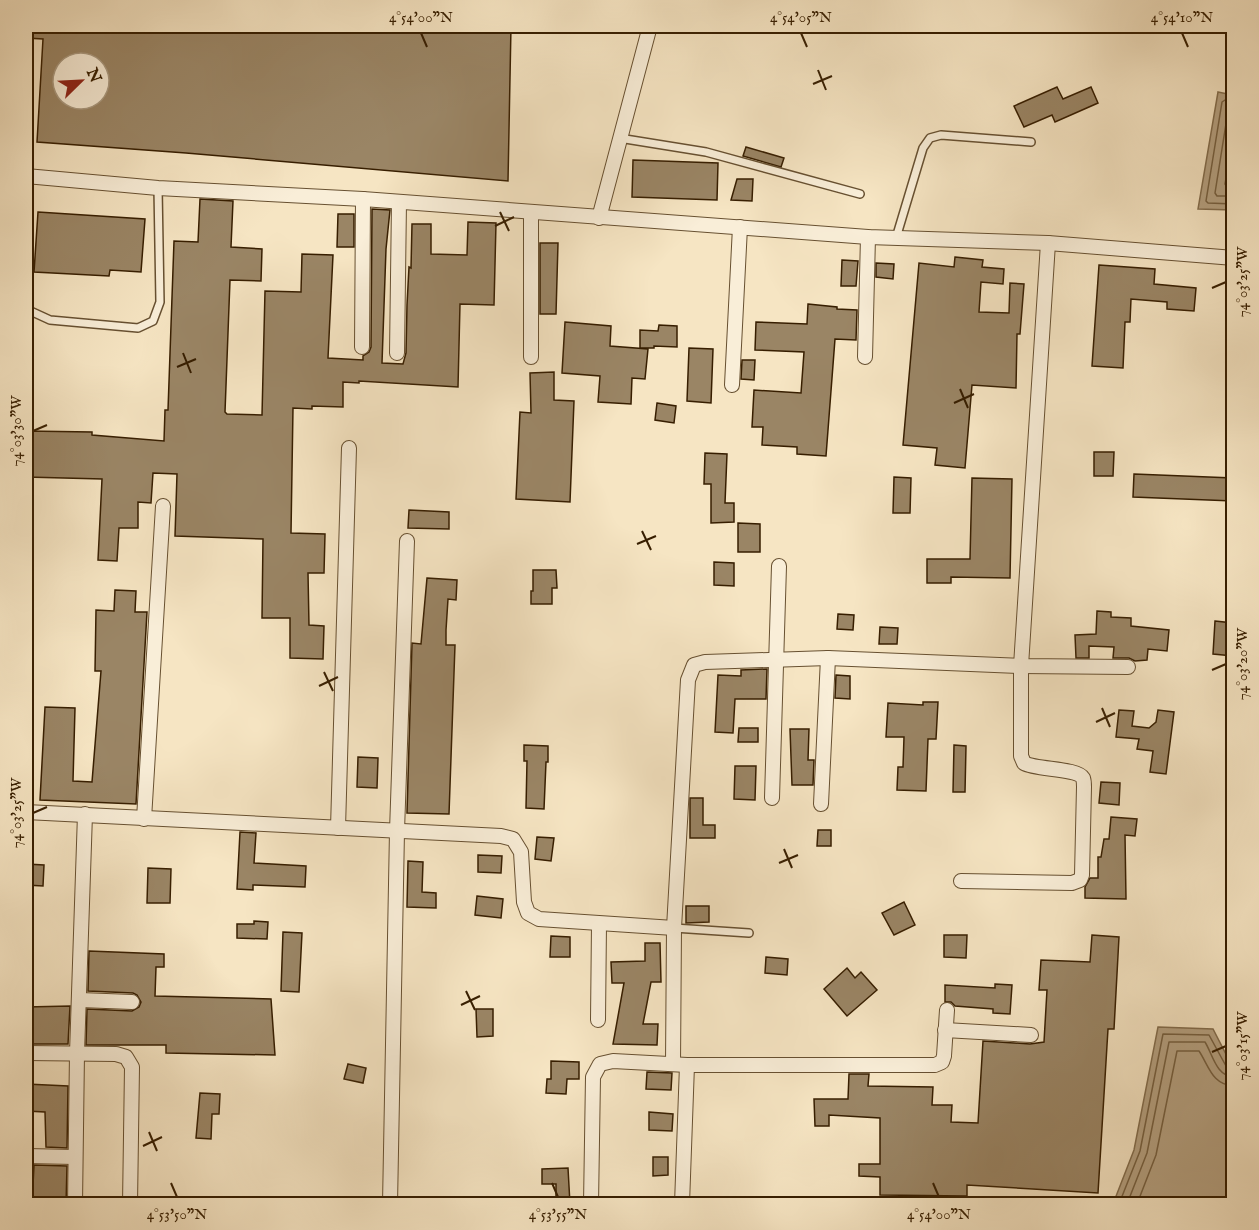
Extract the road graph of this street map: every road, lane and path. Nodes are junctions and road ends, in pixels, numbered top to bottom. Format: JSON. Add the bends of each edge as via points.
{"nodes":[{"id":1,"x":650,"y":26,"type":"edge"},
{"id":2,"x":619,"y":138,"type":"junction"},
{"id":3,"x":1031,"y":142,"type":"dead end"},
{"id":4,"x":26,"y":176,"type":"edge"},
{"id":5,"x":158,"y":188,"type":"junction"},
{"id":6,"x":860,"y":194,"type":"dead end"},
{"id":7,"x":363,"y":199,"type":"junction"},
{"id":8,"x":399,"y":202,"type":"junction"},
{"id":9,"x":531,"y":213,"type":"junction"},
{"id":10,"x":599,"y":218,"type":"junction"},
{"id":11,"x":740,"y":227,"type":"junction"},
{"id":12,"x":868,"y":237,"type":"junction"},
{"id":13,"x":896,"y":238,"type":"junction"},
{"id":14,"x":1048,"y":243,"type":"junction"},
{"id":15,"x":1233,"y":258,"type":"edge"},
{"id":16,"x":26,"y":309,"type":"edge"},
{"id":17,"x":362,"y":347,"type":"dead end"},
{"id":18,"x":397,"y":353,"type":"dead end"},
{"id":19,"x":531,"y":357,"type":"dead end"},
{"id":20,"x":865,"y":357,"type":"dead end"},
{"id":21,"x":732,"y":385,"type":"dead end"},
{"id":22,"x":349,"y":448,"type":"dead end"},
{"id":23,"x":162,"y":506,"type":"dead end"},
{"id":24,"x":407,"y":541,"type":"dead end"},
{"id":25,"x":778,"y":566,"type":"dead end"},
{"id":26,"x":828,"y":658,"type":"junction"},
{"id":27,"x":775,"y":659,"type":"junction"},
{"id":28,"x":1021,"y":666,"type":"junction"},
{"id":29,"x":1128,"y":667,"type":"dead end"},
{"id":30,"x":772,"y":798,"type":"dead end"},
{"id":31,"x":821,"y":804,"type":"dead end"},
{"id":32,"x":26,"y":812,"type":"edge"},
{"id":33,"x":85,"y":814,"type":"junction"},
{"id":34,"x":144,"y":819,"type":"junction"},
{"id":35,"x":338,"y":828,"type":"junction"},
{"id":36,"x":397,"y":831,"type":"junction"},
{"id":37,"x":961,"y":881,"type":"dead end"},
{"id":38,"x":599,"y":924,"type":"junction"},
{"id":39,"x":674,"y":928,"type":"junction"},
{"id":40,"x":748,"y":933,"type":"dead end"},
{"id":41,"x":80,"y":1000,"type":"junction"},
{"id":42,"x":132,"y":1002,"type":"dead end"},
{"id":43,"x":947,"y":1010,"type":"dead end"},
{"id":44,"x":598,"y":1020,"type":"dead end"},
{"id":45,"x":945,"y":1030,"type":"junction"},
{"id":46,"x":1031,"y":1035,"type":"dead end"},
{"id":47,"x":26,"y":1053,"type":"edge"},
{"id":48,"x":77,"y":1053,"type":"junction"},
{"id":49,"x":680,"y":1065,"type":"junction"},
{"id":50,"x":26,"y":1156,"type":"edge"},
{"id":51,"x":75,"y":1157,"type":"junction"},
{"id":52,"x":75,"y":1204,"type":"edge"},
{"id":53,"x":130,"y":1204,"type":"edge"},
{"id":54,"x":390,"y":1204,"type":"edge"},
{"id":55,"x":591,"y":1204,"type":"edge"},
{"id":56,"x":682,"y":1204,"type":"edge"}],
"edges":[{"from":1,"to":2,"type":"street"},
{"from":2,"to":6,"type":"lane","via":[[706,152]]},
{"from":2,"to":10,"type":"street"},
{"from":3,"to":13,"type":"lane","via":[[941,135],[930,138],[923,148]]},
{"from":4,"to":5,"type":"street"},
{"from":5,"to":7,"type":"street"},
{"from":5,"to":16,"type":"lane","via":[[160,302],[153,321],[138,328],[50,320]]},
{"from":7,"to":8,"type":"street"},
{"from":7,"to":17,"type":"street"},
{"from":8,"to":9,"type":"street"},
{"from":8,"to":18,"type":"street"},
{"from":9,"to":10,"type":"street"},
{"from":9,"to":19,"type":"street"},
{"from":10,"to":11,"type":"street"},
{"from":11,"to":12,"type":"street"},
{"from":11,"to":21,"type":"street"},
{"from":12,"to":13,"type":"street"},
{"from":12,"to":20,"type":"street"},
{"from":13,"to":14,"type":"street"},
{"from":14,"to":15,"type":"street"},
{"from":14,"to":28,"type":"street"},
{"from":22,"to":35,"type":"street"},
{"from":23,"to":34,"type":"street"},
{"from":24,"to":36,"type":"street"},
{"from":25,"to":27,"type":"street"},
{"from":26,"to":27,"type":"street"},
{"from":26,"to":28,"type":"street"},
{"from":26,"to":31,"type":"street"},
{"from":27,"to":30,"type":"street"},
{"from":27,"to":39,"type":"street","via":[[705,662],[694,665],[688,680]]},
{"from":28,"to":29,"type":"street"},
{"from":28,"to":37,"type":"street","via":[[1024,763],[1076,772],[1083,778],[1082,875],[1072,883]]},
{"from":32,"to":33,"type":"street"},
{"from":33,"to":34,"type":"street"},
{"from":33,"to":41,"type":"street"},
{"from":34,"to":35,"type":"street"},
{"from":35,"to":36,"type":"street"},
{"from":36,"to":38,"type":"street","via":[[513,839],[521,852],[528,913],[539,920]]},
{"from":36,"to":54,"type":"street"},
{"from":38,"to":39,"type":"street"},
{"from":38,"to":44,"type":"street"},
{"from":39,"to":40,"type":"lane"},
{"from":39,"to":49,"type":"street"},
{"from":41,"to":42,"type":"street"},
{"from":41,"to":48,"type":"street"},
{"from":43,"to":45,"type":"street"},
{"from":45,"to":46,"type":"street"},
{"from":45,"to":49,"type":"street","via":[[944,1056],[935,1065]]},
{"from":47,"to":48,"type":"street"},
{"from":48,"to":51,"type":"street"},
{"from":48,"to":53,"type":"street","via":[[116,1054],[126,1057],[132,1067]]},
{"from":49,"to":55,"type":"street","via":[[613,1061],[600,1064],[593,1077]]},
{"from":49,"to":56,"type":"street"},
{"from":50,"to":51,"type":"street"},
{"from":51,"to":52,"type":"street"}]}
